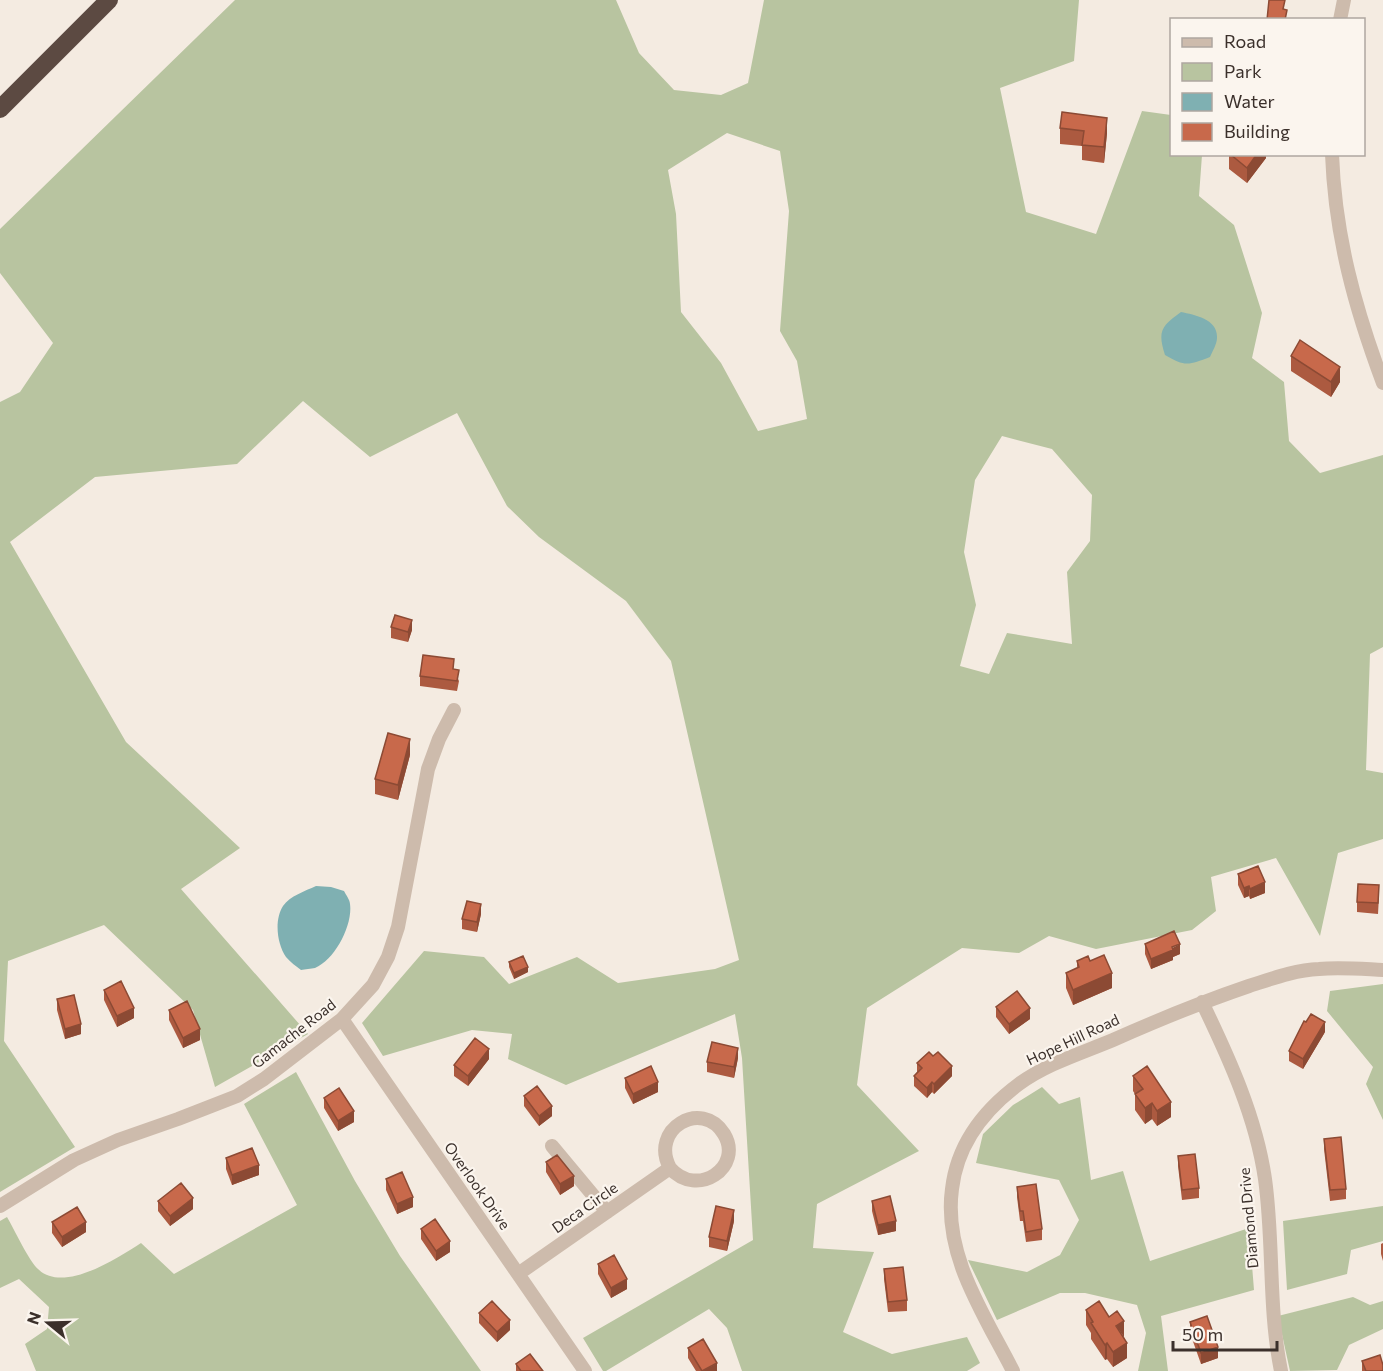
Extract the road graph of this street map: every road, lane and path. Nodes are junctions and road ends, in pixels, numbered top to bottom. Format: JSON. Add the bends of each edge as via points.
{"nodes":[{"id":1,"x":109,"y":0,"type":"edge"},
{"id":2,"x":1344,"y":0,"type":"edge"},
{"id":3,"x":1340,"y":18,"type":"edge"},
{"id":4,"x":0,"y":109,"type":"edge"},
{"id":5,"x":1332,"y":156,"type":"edge"},
{"id":6,"x":1383,"y":383,"type":"edge"},
{"id":7,"x":454,"y":710,"type":"dead end"},
{"id":8,"x":1383,"y":970,"type":"edge"},
{"id":9,"x":1202,"y":1002,"type":"junction"},
{"id":10,"x":342,"y":1019,"type":"junction"},
{"id":11,"x":552,"y":1146,"type":"dead end"},
{"id":12,"x":670,"y":1168,"type":"junction"},
{"id":13,"x":0,"y":1206,"type":"edge"},
{"id":14,"x":607,"y":1212,"type":"junction"},
{"id":15,"x":518,"y":1274,"type":"junction"},
{"id":16,"x":585,"y":1371,"type":"edge"},
{"id":17,"x":1012,"y":1371,"type":"edge"},
{"id":18,"x":1281,"y":1371,"type":"edge"}],
"edges":[{"from":1,"to":4,"type":"highway"},
{"from":2,"to":3,"type":"street"},
{"from":5,"to":6,"type":"street","via":[[1343,252],[1363,329]]},
{"from":7,"to":10,"type":"street","name":"Gamache Road","via":[[428,769],[398,927],[388,957],[373,985]]},
{"from":8,"to":9,"type":"street","name":"Hope Hill Road","via":[[1318,969],[1278,977]]},
{"from":9,"to":17,"type":"street","name":"Hope Hill Road","via":[[1019,1084],[984,1116],[966,1142],[952,1188],[952,1236],[968,1282]]},
{"from":9,"to":18,"type":"street","name":"Diamond Drive","via":[[1245,1101],[1258,1147],[1266,1190],[1274,1338]]},
{"from":10,"to":13,"type":"street","name":"Gamache Road","via":[[237,1096],[104,1146]]},
{"from":10,"to":15,"type":"street","name":"Overlook Drive"},
{"from":11,"to":14,"type":"street"},
{"from":12,"to":12,"type":"street","via":[[691,1181],[714,1176],[728,1155],[723,1132],[702,1119],[679,1124],[665,1144]]},
{"from":12,"to":14,"type":"street","name":"Deca Circle"},
{"from":14,"to":15,"type":"street","name":"Deca Circle"},
{"from":15,"to":16,"type":"street","name":"Overlook Drive"}]}
